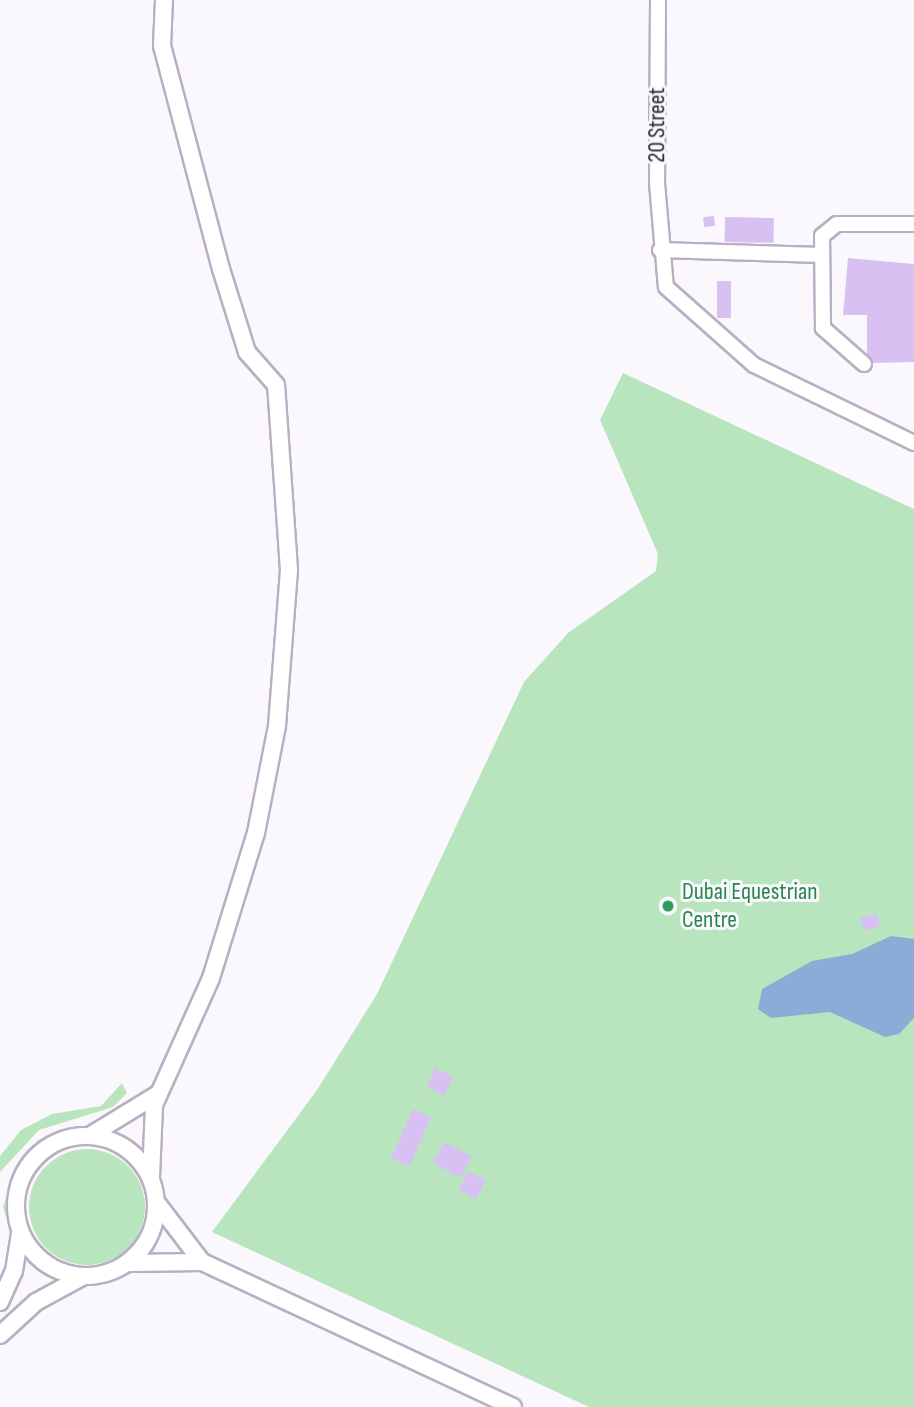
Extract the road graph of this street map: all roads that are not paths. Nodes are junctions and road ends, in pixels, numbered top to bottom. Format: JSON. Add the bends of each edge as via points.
{"nodes":[{"id":1,"x":164,"y":0,"type":"edge"},
{"id":2,"x":659,"y":0,"type":"edge"},
{"id":3,"x":914,"y":224,"type":"edge"},
{"id":4,"x":660,"y":250,"type":"junction"},
{"id":5,"x":821,"y":255,"type":"junction"},
{"id":6,"x":864,"y":364,"type":"dead end"},
{"id":7,"x":914,"y":443,"type":"edge"},
{"id":8,"x":158,"y":1094,"type":"junction"},
{"id":9,"x":91,"y":1135,"type":"junction"},
{"id":10,"x":151,"y":1177,"type":"junction"},
{"id":11,"x":157,"y":1202,"type":"junction"},
{"id":12,"x":20,"y":1230,"type":"junction"},
{"id":13,"x":202,"y":1262,"type":"junction"},
{"id":14,"x":128,"y":1263,"type":"junction"},
{"id":15,"x":82,"y":1277,"type":"junction"},
{"id":16,"x":0,"y":1302,"type":"edge"},
{"id":17,"x":0,"y":1335,"type":"edge"},
{"id":18,"x":513,"y":1407,"type":"edge"}],
"edges":[{"from":1,"to":8,"type":"street","via":[[162,46],[221,269],[247,352],[276,385],[289,570],[277,726],[256,833],[211,978]]},
{"from":2,"to":4,"type":"street","name":"20 Street"},
{"from":3,"to":5,"type":"street","via":[[832,225],[822,236]]},
{"from":4,"to":5,"type":"street"},
{"from":4,"to":7,"type":"street","name":"20 Street","via":[[662,276],[674,297],[742,356]]},
{"from":5,"to":6,"type":"street","via":[[823,328]]},
{"from":8,"to":9,"type":"street"},
{"from":8,"to":10,"type":"street"},
{"from":9,"to":10,"type":"street","via":[[123,1145]]},
{"from":9,"to":12,"type":"street","via":[[57,1142],[30,1164],[17,1196]]},
{"from":10,"to":11,"type":"street"},
{"from":11,"to":13,"type":"street"},
{"from":11,"to":14,"type":"street","via":[[150,1236]]},
{"from":12,"to":15,"type":"street","via":[[49,1266]]},
{"from":12,"to":16,"type":"street","via":[[14,1271]]},
{"from":13,"to":14,"type":"street"},
{"from":13,"to":18,"type":"street"},
{"from":14,"to":15,"type":"street"},
{"from":15,"to":17,"type":"street","via":[[36,1302]]}]}
